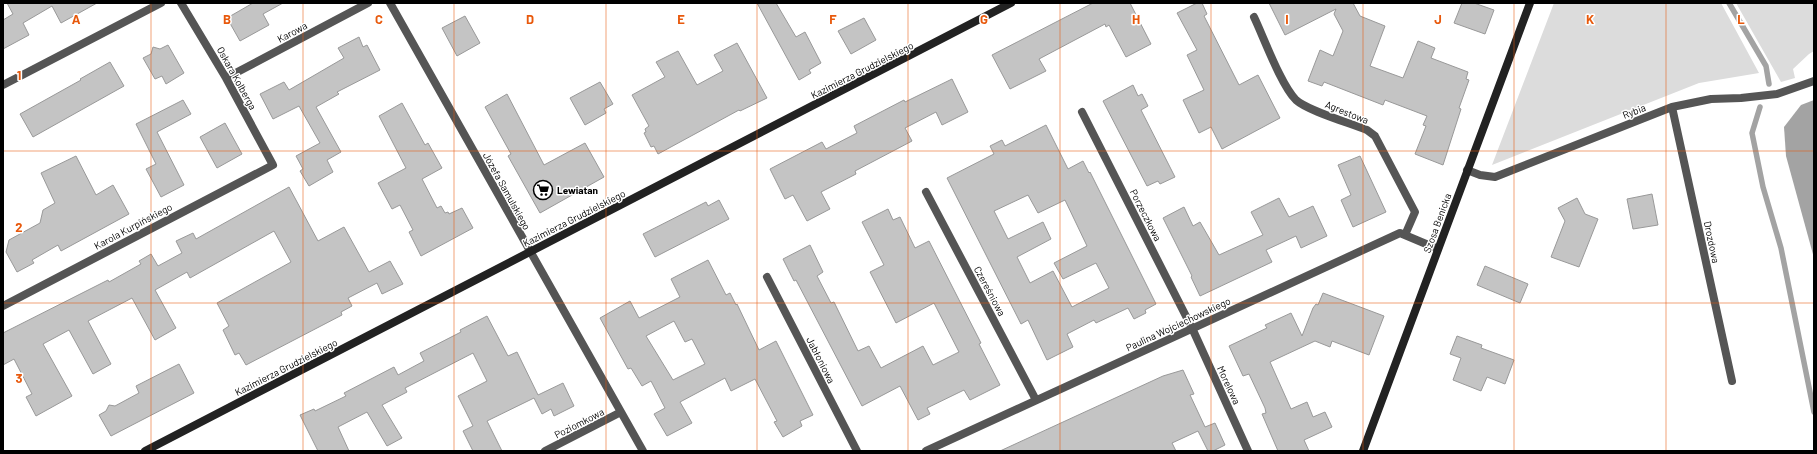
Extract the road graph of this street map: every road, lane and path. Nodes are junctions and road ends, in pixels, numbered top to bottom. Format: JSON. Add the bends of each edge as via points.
{"nodes":[{"id":1,"x":161,"y":3,"type":"edge"},
{"id":2,"x":181,"y":3,"type":"edge"},
{"id":3,"x":368,"y":3,"type":"edge"},
{"id":4,"x":390,"y":3,"type":"edge"},
{"id":5,"x":1011,"y":3,"type":"edge"},
{"id":6,"x":1530,"y":3,"type":"edge"},
{"id":7,"x":1254,"y":17,"type":"dead end"},
{"id":8,"x":226,"y":78,"type":"junction"},
{"id":9,"x":1814,"y":81,"type":"edge"},
{"id":10,"x":3,"y":85,"type":"edge"},
{"id":11,"x":1672,"y":107,"type":"junction"},
{"id":12,"x":1082,"y":112,"type":"dead end"},
{"id":13,"x":273,"y":165,"type":"joint"},
{"id":14,"x":1467,"y":170,"type":"junction"},
{"id":15,"x":926,"y":192,"type":"dead end"},
{"id":16,"x":1405,"y":235,"type":"junction"},
{"id":17,"x":1438,"y":249,"type":"junction"},
{"id":18,"x":530,"y":252,"type":"junction"},
{"id":19,"x":767,"y":277,"type":"dead end"},
{"id":20,"x":3,"y":306,"type":"edge"},
{"id":21,"x":1192,"y":328,"type":"junction"},
{"id":22,"x":1732,"y":381,"type":"dead end"},
{"id":23,"x":1036,"y":400,"type":"junction"},
{"id":24,"x":621,"y":412,"type":"junction"},
{"id":25,"x":145,"y":451,"type":"edge"},
{"id":26,"x":545,"y":451,"type":"edge"},
{"id":27,"x":643,"y":451,"type":"edge"},
{"id":28,"x":857,"y":451,"type":"edge"},
{"id":29,"x":926,"y":451,"type":"edge"},
{"id":30,"x":1248,"y":451,"type":"edge"},
{"id":31,"x":1363,"y":451,"type":"edge"}],
"edges":[{"from":1,"to":10,"type":"street"},
{"from":2,"to":8,"type":"street","name":"Oskara Kolberga"},
{"from":3,"to":8,"type":"street","name":"Karowa"},
{"from":4,"to":18,"type":"street","name":"Józefa Samulskiego"},
{"from":5,"to":18,"type":"street","name":"Kazimierza Grudzielskiego"},
{"from":6,"to":14,"type":"street","name":"Szosa Benicka"},
{"from":7,"to":16,"type":"street","name":"Agrestowa","via":[[1288,90],[1296,100],[1308,108],[1367,130],[1375,136],[1415,212]]},
{"from":8,"to":13,"type":"street","name":"Oskara Kolberga"},
{"from":9,"to":11,"type":"street","name":"Rybia","via":[[1777,94],[1711,99]]},
{"from":11,"to":14,"type":"street","name":"Rybia","via":[[1495,177]]},
{"from":11,"to":22,"type":"street","name":"Drozdowa"},
{"from":12,"to":21,"type":"street","name":"Porzeczkowa"},
{"from":13,"to":20,"type":"street","name":"Karola Kurpińskiego"},
{"from":14,"to":17,"type":"street","name":"Szosa Benicka"},
{"from":15,"to":23,"type":"street","name":"Czereśniowa"},
{"from":16,"to":17,"type":"street"},
{"from":16,"to":21,"type":"street","name":"Paulina Wojciechowskiego","via":[[1400,233]]},
{"from":17,"to":31,"type":"street","name":"Szosa Benicka"},
{"from":18,"to":24,"type":"street","name":"Józefa Samulskiego"},
{"from":18,"to":25,"type":"street","name":"Kazimierza Grudzielskiego"},
{"from":19,"to":28,"type":"street","name":"Jabłoniowa"},
{"from":21,"to":23,"type":"street","name":"Paulina Wojciechowskiego"},
{"from":21,"to":30,"type":"street","name":"Morelowa"},
{"from":23,"to":29,"type":"street","name":"Paulina Wojciechowskiego"},
{"from":24,"to":26,"type":"street","name":"Poziomkowa"},
{"from":24,"to":27,"type":"street","name":"Józefa Samulskiego"}]}
